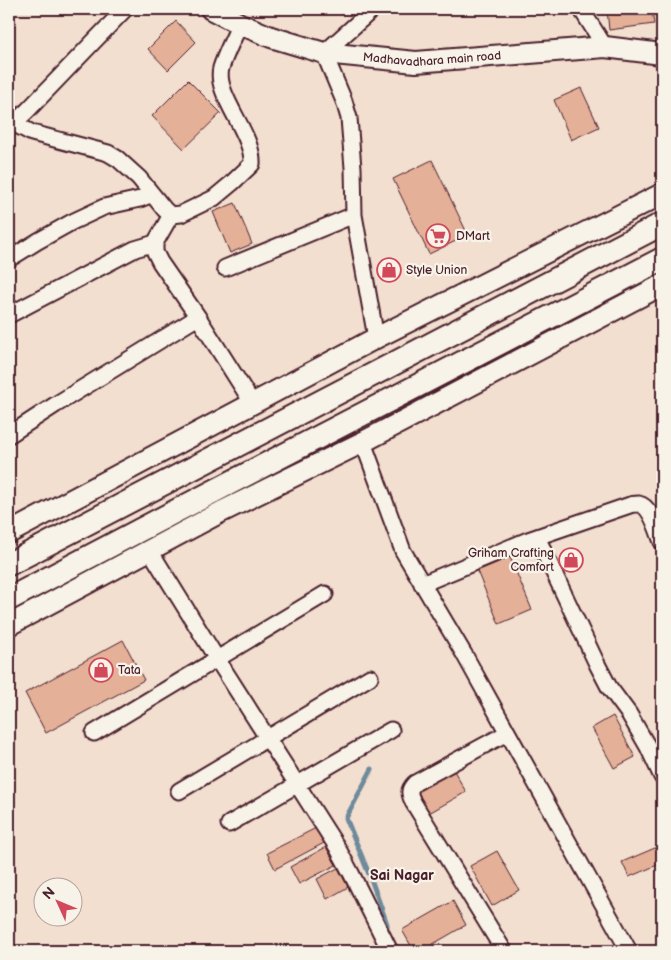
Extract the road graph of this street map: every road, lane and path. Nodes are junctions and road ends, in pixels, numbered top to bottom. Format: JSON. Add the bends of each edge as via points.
{"nodes":[{"id":1,"x":126,"y":9,"type":"edge"},
{"id":2,"x":211,"y":9,"type":"edge"},
{"id":3,"x":373,"y":9,"type":"edge"},
{"id":4,"x":581,"y":9,"type":"edge"},
{"id":5,"x":240,"y":24,"type":"junction"},
{"id":6,"x":605,"y":47,"type":"junction"},
{"id":7,"x":324,"y":52,"type":"junction"},
{"id":8,"x":662,"y":54,"type":"edge"},
{"id":9,"x":11,"y":126,"type":"edge"},
{"id":10,"x":152,"y":194,"type":"junction"},
{"id":11,"x":662,"y":194,"type":"edge"},
{"id":12,"x":171,"y":214,"type":"junction"},
{"id":13,"x":354,"y":215,"type":"junction"},
{"id":14,"x":662,"y":224,"type":"edge"},
{"id":15,"x":155,"y":243,"type":"junction"},
{"id":16,"x":9,"y":259,"type":"edge"},
{"id":17,"x":662,"y":259,"type":"edge"},
{"id":18,"x":225,"y":268,"type":"dead end"},
{"id":19,"x":662,"y":285,"type":"edge"},
{"id":20,"x":9,"y":315,"type":"edge"},
{"id":21,"x":198,"y":317,"type":"junction"},
{"id":22,"x":376,"y":338,"type":"junction"},
{"id":23,"x":253,"y":404,"type":"junction"},
{"id":24,"x":9,"y":436,"type":"edge"},
{"id":25,"x":363,"y":442,"type":"junction"},
{"id":26,"x":9,"y":533,"type":"edge"},
{"id":27,"x":537,"y":537,"type":"junction"},
{"id":28,"x":662,"y":542,"type":"edge"},
{"id":29,"x":150,"y":549,"type":"junction"},
{"id":30,"x":9,"y":564,"type":"edge"},
{"id":31,"x":422,"y":584,"type":"junction"},
{"id":32,"x":324,"y":594,"type":"dead end"},
{"id":33,"x":9,"y":599,"type":"edge"},
{"id":34,"x":9,"y":625,"type":"edge"},
{"id":35,"x":217,"y":660,"type":"junction"},
{"id":36,"x":370,"y":677,"type":"dead end"},
{"id":37,"x":391,"y":730,"type":"dead end"},
{"id":38,"x":94,"y":733,"type":"dead end"},
{"id":39,"x":507,"y":733,"type":"junction"},
{"id":40,"x":268,"y":739,"type":"junction"},
{"id":41,"x":655,"y":744,"type":"edge"},
{"id":42,"x":662,"y":777,"type":"edge"},
{"id":43,"x":297,"y":785,"type":"junction"},
{"id":44,"x":179,"y":791,"type":"dead end"},
{"id":45,"x":229,"y":824,"type":"dead end"},
{"id":46,"x":390,"y":951,"type":"edge"},
{"id":47,"x":504,"y":951,"type":"edge"},
{"id":48,"x":629,"y":951,"type":"edge"}],
"edges":[{"from":1,"to":9,"type":"street"},
{"from":2,"to":5,"type":"street","name":"Madhavadhara main road"},
{"from":3,"to":7,"type":"street"},
{"from":4,"to":6,"type":"street"},
{"from":5,"to":7,"type":"street","name":"Madhavadhara main road","via":[[271,37]]},
{"from":5,"to":12,"type":"street","via":[[221,69],[222,82],[253,155],[252,164],[214,198],[181,214]]},
{"from":6,"to":7,"type":"street","name":"Madhavadhara main road","via":[[416,62]]},
{"from":6,"to":8,"type":"street","name":"Madhavadhara main road"},
{"from":7,"to":13,"type":"street","via":[[350,118]]},
{"from":9,"to":10,"type":"street","via":[[108,153],[139,178]]},
{"from":10,"to":12,"type":"street"},
{"from":10,"to":16,"type":"street","via":[[104,207],[38,240]]},
{"from":11,"to":22,"type":"street"},
{"from":12,"to":15,"type":"street"},
{"from":13,"to":18,"type":"street"},
{"from":13,"to":22,"type":"street"},
{"from":14,"to":30,"type":"main road"},
{"from":15,"to":20,"type":"street","via":[[135,249]]},
{"from":15,"to":21,"type":"street","via":[[160,262]]},
{"from":17,"to":33,"type":"main road"},
{"from":19,"to":25,"type":"street"},
{"from":21,"to":23,"type":"street"},
{"from":21,"to":24,"type":"street"},
{"from":22,"to":23,"type":"street"},
{"from":23,"to":26,"type":"street"},
{"from":25,"to":29,"type":"street"},
{"from":25,"to":31,"type":"street","via":[[402,551]]},
{"from":27,"to":28,"type":"street","via":[[638,504],[645,506],[651,514]]},
{"from":27,"to":31,"type":"street"},
{"from":27,"to":41,"type":"street","via":[[609,687]]},
{"from":29,"to":34,"type":"street"},
{"from":29,"to":35,"type":"street"},
{"from":31,"to":39,"type":"street"},
{"from":32,"to":35,"type":"street"},
{"from":35,"to":38,"type":"street"},
{"from":35,"to":40,"type":"street"},
{"from":36,"to":40,"type":"street"},
{"from":37,"to":43,"type":"street"},
{"from":39,"to":47,"type":"street","via":[[415,783],[410,794]]},
{"from":39,"to":48,"type":"street"},
{"from":40,"to":43,"type":"street"},
{"from":40,"to":44,"type":"street"},
{"from":41,"to":42,"type":"street"},
{"from":43,"to":45,"type":"street"},
{"from":43,"to":46,"type":"street","via":[[337,847]]}]}
